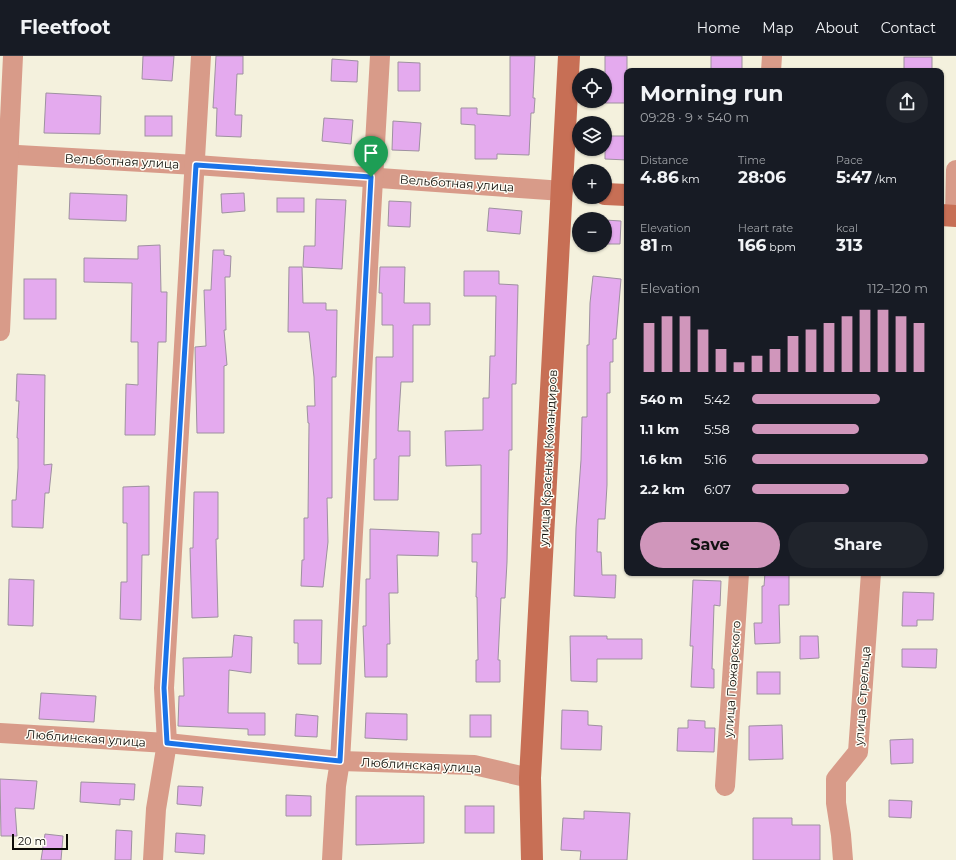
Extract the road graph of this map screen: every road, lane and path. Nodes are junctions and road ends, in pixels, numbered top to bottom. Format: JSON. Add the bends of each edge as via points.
{"nodes":[{"id":1,"x":13,"y":56,"type":"edge"},
{"id":2,"x":201,"y":56,"type":"edge"},
{"id":3,"x":380,"y":56,"type":"edge"},
{"id":4,"x":569,"y":56,"type":"edge"},
{"id":5,"x":772,"y":56,"type":"edge"},
{"id":6,"x":771,"y":68,"type":"edge"},
{"id":7,"x":4,"y":155,"type":"edge"},
{"id":8,"x":196,"y":165,"type":"junction"},
{"id":9,"x":956,"y":170,"type":"edge"},
{"id":10,"x":371,"y":177,"type":"junction"},
{"id":11,"x":571,"y":191,"type":"edge"},
{"id":12,"x":612,"y":194,"type":"edge"},
{"id":13,"x":624,"y":195,"type":"edge"},
{"id":14,"x":951,"y":216,"type":"edge"},
{"id":15,"x":0,"y":331,"type":"edge"},
{"id":16,"x":739,"y":576,"type":"edge"},
{"id":17,"x":871,"y":576,"type":"edge"},
{"id":18,"x":0,"y":733,"type":"edge"},
{"id":19,"x":167,"y":743,"type":"junction"},
{"id":20,"x":340,"y":761,"type":"junction"},
{"id":21,"x":530,"y":778,"type":"junction"},
{"id":22,"x":725,"y":786,"type":"dead end"},
{"id":23,"x":153,"y":860,"type":"edge"},
{"id":24,"x":332,"y":860,"type":"edge"},
{"id":25,"x":532,"y":860,"type":"edge"},
{"id":26,"x":843,"y":860,"type":"edge"}],
"edges":[{"from":1,"to":7,"type":"street"},
{"from":2,"to":8,"type":"street"},
{"from":3,"to":10,"type":"street"},
{"from":4,"to":11,"type":"street","name":"улица Красных Командиров"},
{"from":5,"to":6,"type":"street"},
{"from":7,"to":8,"type":"street","name":"Вельботная улица"},
{"from":7,"to":15,"type":"street"},
{"from":8,"to":10,"type":"street","name":"Вельботная улица"},
{"from":8,"to":19,"type":"street","via":[[164,688]]},
{"from":9,"to":14,"type":"street"},
{"from":10,"to":11,"type":"street","name":"Вельботная улица"},
{"from":10,"to":20,"type":"street"},
{"from":11,"to":21,"type":"street","name":"улица Красных Командиров"},
{"from":12,"to":13,"type":"street"},
{"from":16,"to":22,"type":"street","name":"улица Пожарского"},
{"from":17,"to":26,"type":"street","name":"улица Стрельца","via":[[858,752],[836,779],[836,803]]},
{"from":18,"to":19,"type":"street","name":"Люблинская улица"},
{"from":19,"to":20,"type":"street","name":"Люблинская улица"},
{"from":19,"to":23,"type":"street","via":[[156,809]]},
{"from":20,"to":21,"type":"street","name":"Люблинская улица","via":[[474,765]]},
{"from":20,"to":24,"type":"street"},
{"from":21,"to":25,"type":"street","name":"улица Красных Командиров"}]}
